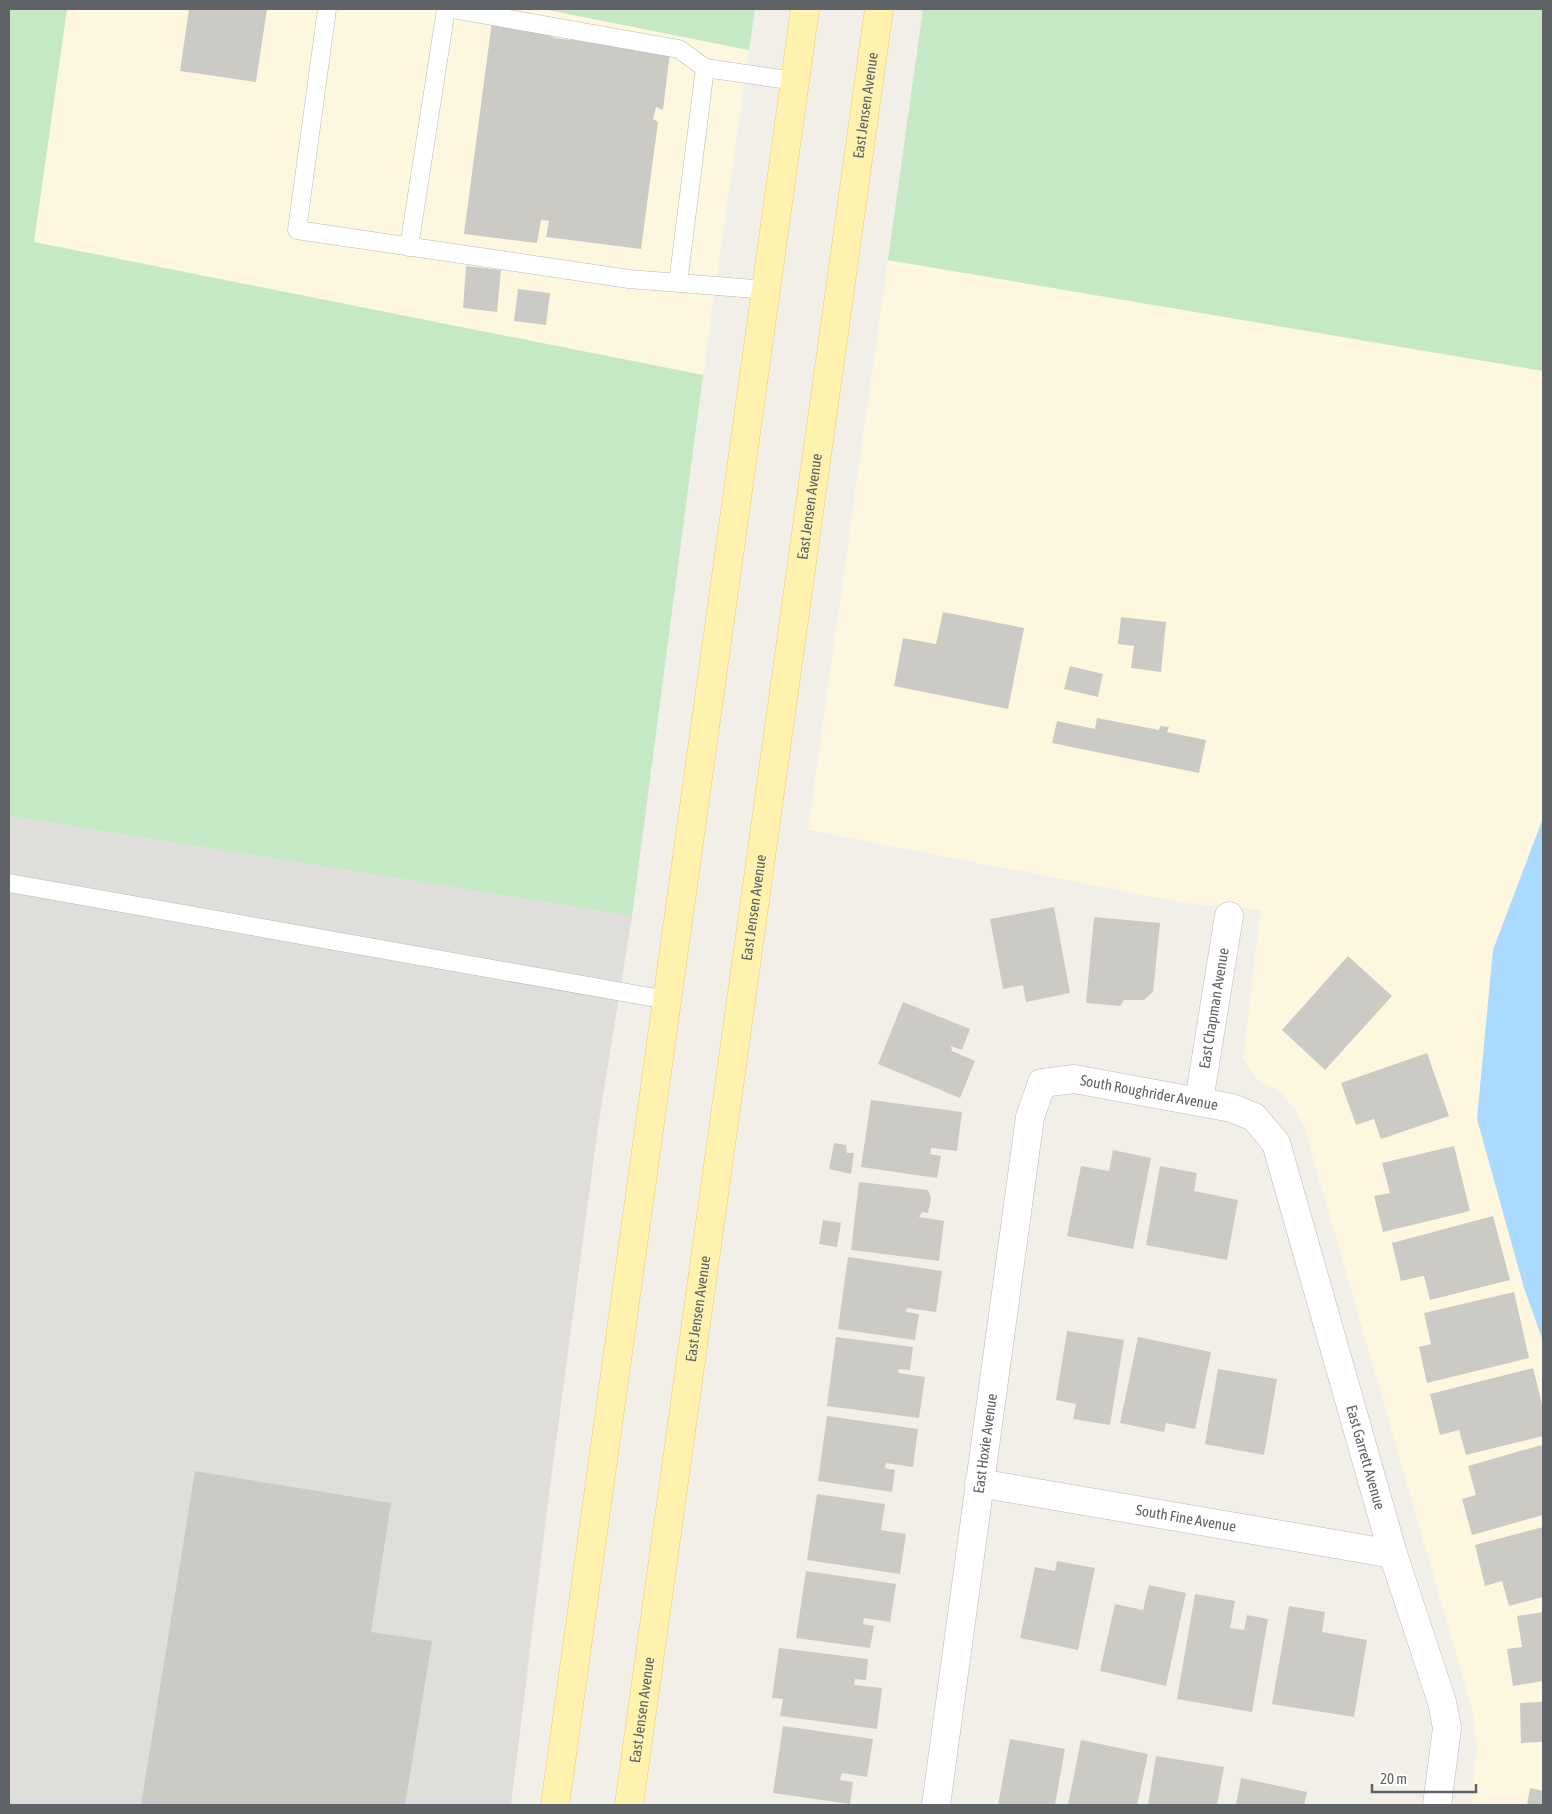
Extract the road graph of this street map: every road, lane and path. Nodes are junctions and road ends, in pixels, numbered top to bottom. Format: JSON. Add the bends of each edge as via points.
{"nodes":[{"id":1,"x":327,"y":9,"type":"edge"},
{"id":2,"x":446,"y":9,"type":"edge"},
{"id":3,"x":452,"y":9,"type":"edge"},
{"id":4,"x":805,"y":9,"type":"edge"},
{"id":5,"x":879,"y":9,"type":"edge"},
{"id":6,"x":705,"y":68,"type":"junction"},
{"id":7,"x":795,"y":81,"type":"junction"},
{"id":8,"x":409,"y":247,"type":"junction"},
{"id":9,"x":678,"y":283,"type":"junction"},
{"id":10,"x":766,"y":290,"type":"junction"},
{"id":11,"x":9,"y":884,"type":"edge"},
{"id":12,"x":1229,"y":916,"type":"dead end"},
{"id":13,"x":667,"y":1000,"type":"junction"},
{"id":14,"x":1042,"y":1083,"type":"joint"},
{"id":15,"x":1199,"y":1101,"type":"junction"},
{"id":16,"x":1254,"y":1117,"type":"joint"},
{"id":17,"x":979,"y":1483,"type":"junction"},
{"id":18,"x":1393,"y":1554,"type":"junction"},
{"id":19,"x":555,"y":1805,"type":"edge"},
{"id":20,"x":629,"y":1805,"type":"edge"},
{"id":21,"x":936,"y":1805,"type":"edge"},
{"id":22,"x":1437,"y":1805,"type":"edge"}],
"edges":[{"from":1,"to":8,"type":"lane","via":[[296,230]]},
{"from":2,"to":8,"type":"lane"},
{"from":3,"to":6,"type":"lane","via":[[679,49]]},
{"from":4,"to":7,"type":"main road"},
{"from":5,"to":20,"type":"main road","name":"East Jensen Avenue"},
{"from":6,"to":7,"type":"lane"},
{"from":6,"to":9,"type":"lane"},
{"from":7,"to":10,"type":"main road"},
{"from":8,"to":9,"type":"lane","via":[[629,279]]},
{"from":9,"to":10,"type":"lane"},
{"from":10,"to":13,"type":"main road"},
{"from":11,"to":13,"type":"lane"},
{"from":12,"to":15,"type":"street","name":"East Chapman Avenue"},
{"from":13,"to":19,"type":"main road"},
{"from":14,"to":15,"type":"street","name":"South Roughrider Avenue","via":[[1074,1079]]},
{"from":14,"to":17,"type":"street","name":"East Hoxie Avenue","via":[[1030,1117]]},
{"from":15,"to":16,"type":"street","name":"South Roughrider Avenue"},
{"from":16,"to":18,"type":"street","name":"East Garrett Avenue","via":[[1276,1143]]},
{"from":17,"to":18,"type":"street","name":"South Fine Avenue"},
{"from":17,"to":21,"type":"street","name":"East Hoxie Avenue"},
{"from":18,"to":22,"type":"street","name":"East Garrett Avenue","via":[[1442,1702],[1445,1752]]}]}
